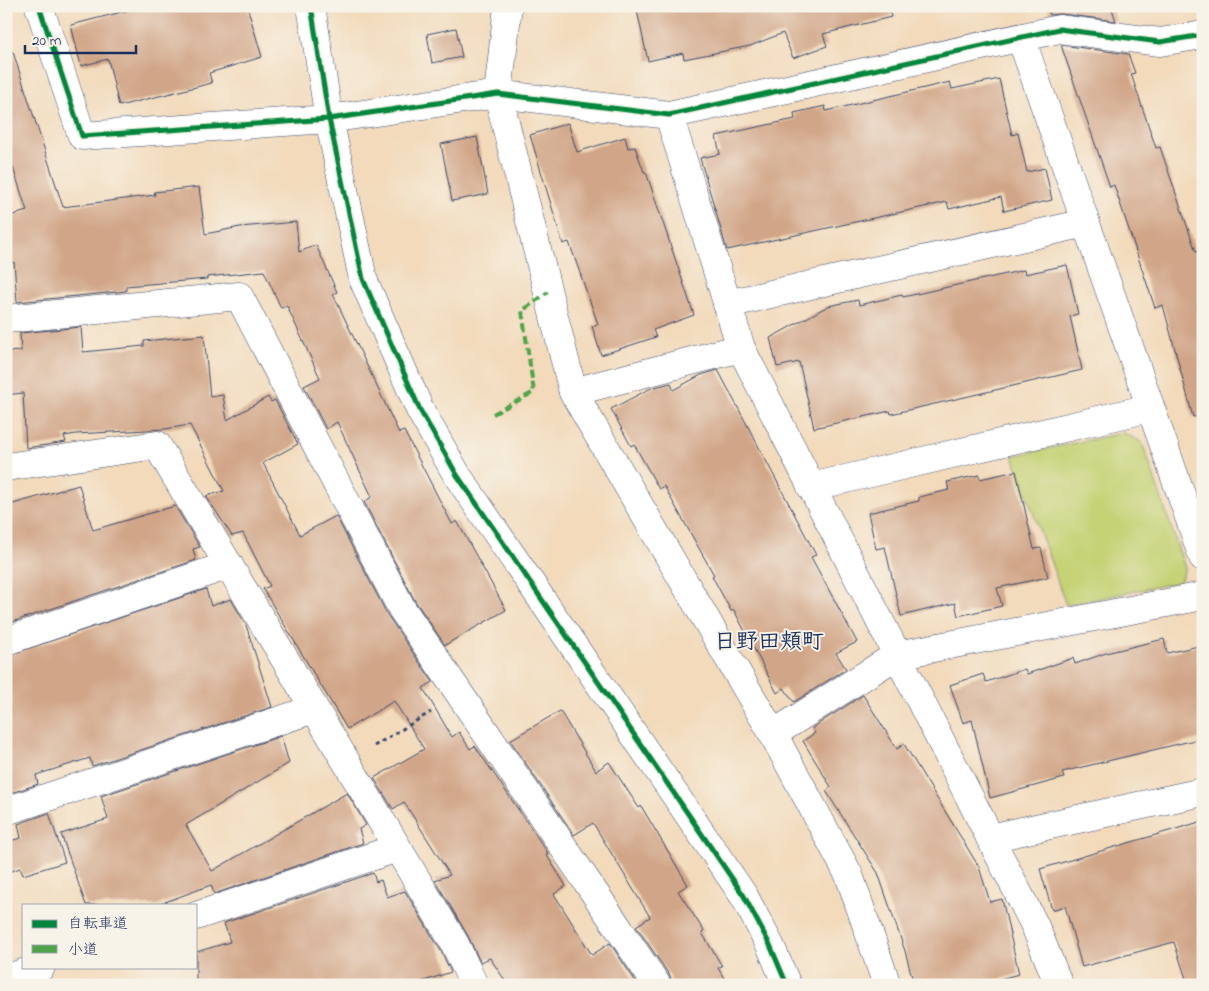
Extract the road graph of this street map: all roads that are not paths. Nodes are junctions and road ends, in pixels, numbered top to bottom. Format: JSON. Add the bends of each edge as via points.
{"nodes":[{"id":1,"x":311,"y":6,"type":"edge"},
{"id":2,"x":508,"y":6,"type":"edge"},
{"id":3,"x":41,"y":7,"type":"edge"},
{"id":4,"x":1203,"y":35,"type":"edge"},
{"id":5,"x":1021,"y":38,"type":"junction"},
{"id":6,"x":498,"y":94,"type":"junction"},
{"id":7,"x":668,"y":115,"type":"junction"},
{"id":8,"x":329,"y":119,"type":"junction"},
{"id":9,"x":1086,"y":224,"type":"junction"},
{"id":10,"x":727,"y":304,"type":"junction"},
{"id":11,"x":6,"y":319,"type":"edge"},
{"id":12,"x":741,"y":348,"type":"junction"},
{"id":13,"x":573,"y":392,"type":"junction"},
{"id":14,"x":1150,"y":408,"type":"junction"},
{"id":15,"x":6,"y":467,"type":"edge"},
{"id":16,"x":811,"y":487,"type":"junction"},
{"id":17,"x":1203,"y":558,"type":"edge"},
{"id":18,"x":229,"y":565,"type":"junction"},
{"id":19,"x":1203,"y":596,"type":"edge"},
{"id":20,"x":6,"y":641,"type":"edge"},
{"id":21,"x":897,"y":655,"type":"junction"},
{"id":22,"x":314,"y":709,"type":"junction"},
{"id":23,"x":773,"y":734,"type":"junction"},
{"id":24,"x":1203,"y":792,"type":"edge"},
{"id":25,"x":6,"y":811,"type":"edge"},
{"id":26,"x":990,"y":838,"type":"junction"},
{"id":27,"x":397,"y":848,"type":"junction"},
{"id":28,"x":198,"y":915,"type":"edge"},
{"id":29,"x":37,"y":968,"type":"edge"},
{"id":30,"x":10,"y":975,"type":"edge"},
{"id":31,"x":474,"y":985,"type":"edge"},
{"id":32,"x":657,"y":985,"type":"edge"},
{"id":33,"x":788,"y":985,"type":"edge"},
{"id":34,"x":887,"y":985,"type":"edge"},
{"id":35,"x":1059,"y":985,"type":"edge"}],
"edges":[{"from":1,"to":8,"type":"street"},
{"from":2,"to":6,"type":"street"},
{"from":3,"to":8,"type":"street","via":[[82,136]]},
{"from":4,"to":5,"type":"street","via":[[1160,42],[1059,29]]},
{"from":5,"to":7,"type":"street"},
{"from":5,"to":9,"type":"street"},
{"from":6,"to":7,"type":"street"},
{"from":6,"to":8,"type":"street"},
{"from":6,"to":13,"type":"street"},
{"from":7,"to":10,"type":"street"},
{"from":8,"to":33,"type":"street","via":[[363,279],[420,410],[457,475],[744,896]]},
{"from":9,"to":10,"type":"street"},
{"from":9,"to":14,"type":"street"},
{"from":10,"to":12,"type":"street"},
{"from":11,"to":32,"type":"street","via":[[239,296],[402,609]]},
{"from":12,"to":13,"type":"street"},
{"from":12,"to":16,"type":"street"},
{"from":13,"to":23,"type":"street"},
{"from":14,"to":16,"type":"street"},
{"from":14,"to":17,"type":"street"},
{"from":15,"to":18,"type":"street","via":[[157,445]]},
{"from":16,"to":21,"type":"street"},
{"from":18,"to":20,"type":"street"},
{"from":18,"to":22,"type":"street"},
{"from":19,"to":21,"type":"street"},
{"from":21,"to":23,"type":"street"},
{"from":21,"to":26,"type":"street"},
{"from":22,"to":25,"type":"street"},
{"from":22,"to":27,"type":"street"},
{"from":23,"to":34,"type":"street","via":[[849,875]]},
{"from":24,"to":26,"type":"street"},
{"from":26,"to":35,"type":"street","via":[[1035,926]]},
{"from":27,"to":28,"type":"street"},
{"from":27,"to":31,"type":"street","via":[[455,944]]},
{"from":29,"to":30,"type":"street"}]}
